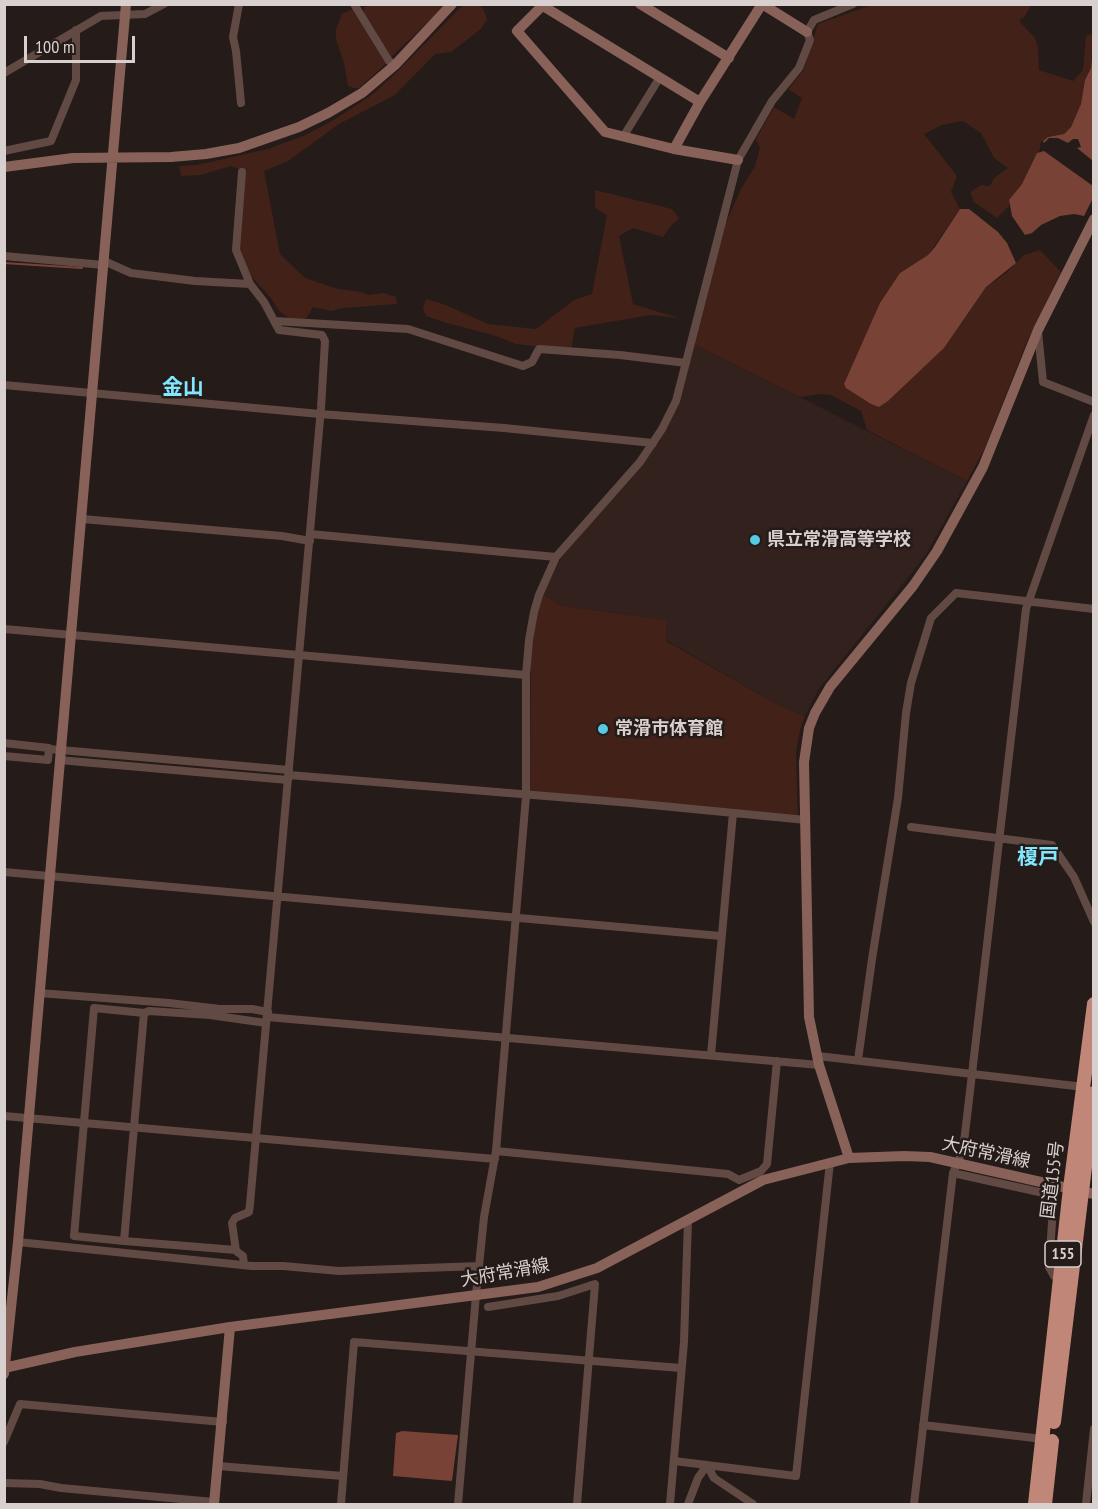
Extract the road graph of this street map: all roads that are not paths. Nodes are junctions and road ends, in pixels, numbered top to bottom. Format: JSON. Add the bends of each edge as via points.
{"nodes":[{"id":1,"x":239,"y":4,"type":"edge"},
{"id":2,"x":354,"y":4,"type":"edge"},
{"id":3,"x":452,"y":4,"type":"edge"},
{"id":4,"x":640,"y":4,"type":"edge"},
{"id":5,"x":853,"y":4,"type":"edge"},
{"id":6,"x":163,"y":5,"type":"edge"},
{"id":7,"x":544,"y":5,"type":"edge"},
{"id":8,"x":126,"y":9,"type":"edge"},
{"id":9,"x":76,"y":30,"type":"junction"},
{"id":10,"x":807,"y":32,"type":"junction"},
{"id":11,"x":729,"y":58,"type":"junction"},
{"id":12,"x":395,"y":65,"type":"junction"},
{"id":13,"x":4,"y":73,"type":"edge"},
{"id":14,"x":660,"y":77,"type":"junction"},
{"id":15,"x":700,"y":102,"type":"junction"},
{"id":16,"x":241,"y":103,"type":"dead end"},
{"id":17,"x":623,"y":137,"type":"junction"},
{"id":18,"x":674,"y":149,"type":"junction"},
{"id":19,"x":4,"y":151,"type":"edge"},
{"id":20,"x":114,"y":158,"type":"junction"},
{"id":21,"x":738,"y":160,"type":"junction"},
{"id":22,"x":4,"y":167,"type":"edge"},
{"id":23,"x":242,"y":172,"type":"dead end"},
{"id":24,"x":1094,"y":219,"type":"edge"},
{"id":25,"x":4,"y":256,"type":"edge"},
{"id":26,"x":104,"y":263,"type":"junction"},
{"id":27,"x":250,"y":284,"type":"junction"},
{"id":28,"x":275,"y":321,"type":"junction"},
{"id":29,"x":1038,"y":330,"type":"junction"},
{"id":30,"x":686,"y":363,"type":"junction"},
{"id":31,"x":4,"y":385,"type":"edge"},
{"id":32,"x":93,"y":393,"type":"junction"},
{"id":33,"x":1094,"y":402,"type":"edge"},
{"id":34,"x":320,"y":414,"type":"junction"},
{"id":35,"x":1094,"y":415,"type":"edge"},
{"id":36,"x":653,"y":443,"type":"junction"},
{"id":37,"x":82,"y":519,"type":"junction"},
{"id":38,"x":310,"y":538,"type":"junction"},
{"id":39,"x":556,"y":556,"type":"junction"},
{"id":40,"x":1028,"y":601,"type":"junction"},
{"id":41,"x":1094,"y":609,"type":"edge"},
{"id":42,"x":4,"y":628,"type":"edge"},
{"id":43,"x":71,"y":635,"type":"junction"},
{"id":44,"x":298,"y":654,"type":"junction"},
{"id":45,"x":526,"y":675,"type":"junction"},
{"id":46,"x":4,"y":742,"type":"edge"},
{"id":47,"x":56,"y":753,"type":"junction"},
{"id":48,"x":4,"y":756,"type":"edge"},
{"id":49,"x":289,"y":775,"type":"junction"},
{"id":50,"x":526,"y":796,"type":"junction"},
{"id":51,"x":733,"y":813,"type":"junction"},
{"id":52,"x":806,"y":820,"type":"junction"},
{"id":53,"x":911,"y":827,"type":"dead end"},
{"id":54,"x":1000,"y":838,"type":"junction"},
{"id":55,"x":4,"y":872,"type":"edge"},
{"id":56,"x":50,"y":876,"type":"junction"},
{"id":57,"x":277,"y":895,"type":"junction"},
{"id":58,"x":516,"y":917,"type":"junction"},
{"id":59,"x":1094,"y":922,"type":"edge"},
{"id":60,"x":721,"y":936,"type":"junction"},
{"id":61,"x":39,"y":993,"type":"junction"},
{"id":62,"x":1094,"y":1004,"type":"edge"},
{"id":63,"x":144,"y":1013,"type":"junction"},
{"id":64,"x":267,"y":1017,"type":"junction"},
{"id":65,"x":506,"y":1038,"type":"junction"},
{"id":66,"x":711,"y":1055,"type":"junction"},
{"id":67,"x":819,"y":1060,"type":"junction"},
{"id":68,"x":858,"y":1060,"type":"junction"},
{"id":69,"x":777,"y":1061,"type":"junction"},
{"id":70,"x":972,"y":1074,"type":"junction"},
{"id":71,"x":1089,"y":1090,"type":"edge"},
{"id":72,"x":4,"y":1116,"type":"edge"},
{"id":73,"x":29,"y":1118,"type":"junction"},
{"id":74,"x":83,"y":1123,"type":"junction"},
{"id":75,"x":135,"y":1127,"type":"junction"},
{"id":76,"x":256,"y":1138,"type":"junction"},
{"id":77,"x":495,"y":1155,"type":"junction"},
{"id":78,"x":849,"y":1158,"type":"junction"},
{"id":79,"x":830,"y":1162,"type":"junction"},
{"id":80,"x":956,"y":1168,"type":"junction"},
{"id":81,"x":1082,"y":1191,"type":"edge"},
{"id":82,"x":688,"y":1220,"type":"junction"},
{"id":83,"x":124,"y":1241,"type":"junction"},
{"id":84,"x":18,"y":1242,"type":"junction"},
{"id":85,"x":236,"y":1250,"type":"junction"},
{"id":86,"x":244,"y":1265,"type":"junction"},
{"id":87,"x":480,"y":1266,"type":"junction"},
{"id":88,"x":1060,"y":1279,"type":"junction"},
{"id":89,"x":476,"y":1295,"type":"junction"},
{"id":90,"x":488,"y":1307,"type":"dead end"},
{"id":91,"x":230,"y":1327,"type":"junction"},
{"id":92,"x":471,"y":1351,"type":"junction"},
{"id":93,"x":588,"y":1361,"type":"junction"},
{"id":94,"x":681,"y":1368,"type":"junction"},
{"id":95,"x":5,"y":1370,"type":"edge"},
{"id":96,"x":223,"y":1422,"type":"junction"},
{"id":97,"x":923,"y":1425,"type":"junction"},
{"id":98,"x":1094,"y":1429,"type":"edge"},
{"id":99,"x":1043,"y":1439,"type":"junction"},
{"id":100,"x":4,"y":1442,"type":"edge"},
{"id":101,"x":674,"y":1461,"type":"junction"},
{"id":102,"x":707,"y":1465,"type":"junction"},
{"id":103,"x":219,"y":1466,"type":"junction"},
{"id":104,"x":343,"y":1476,"type":"junction"},
{"id":105,"x":4,"y":1483,"type":"edge"},
{"id":106,"x":214,"y":1503,"type":"edge"},
{"id":107,"x":748,"y":1503,"type":"edge"},
{"id":108,"x":341,"y":1504,"type":"edge"},
{"id":109,"x":458,"y":1504,"type":"edge"},
{"id":110,"x":577,"y":1504,"type":"edge"},
{"id":111,"x":670,"y":1504,"type":"edge"},
{"id":112,"x":688,"y":1504,"type":"edge"},
{"id":113,"x":914,"y":1504,"type":"edge"},
{"id":114,"x":1035,"y":1504,"type":"edge"},
{"id":115,"x":1045,"y":1504,"type":"edge"},
{"id":116,"x":1086,"y":1504,"type":"edge"}],
"edges":[{"from":1,"to":16,"type":"street","via":[[232,37]]},
{"from":2,"to":12,"type":"street"},
{"from":3,"to":12,"type":"street"},
{"from":4,"to":11,"type":"street"},
{"from":5,"to":10,"type":"street","via":[[814,20]]},
{"from":6,"to":8,"type":"street","via":[[145,14]]},
{"from":7,"to":14,"type":"street"},
{"from":7,"to":17,"type":"street","via":[[517,31],[605,132]]},
{"from":8,"to":9,"type":"street","via":[[101,16]]},
{"from":8,"to":20,"type":"street"},
{"from":9,"to":13,"type":"street"},
{"from":9,"to":19,"type":"street","via":[[76,80],[51,141]]},
{"from":10,"to":11,"type":"street","via":[[762,4]]},
{"from":10,"to":21,"type":"street","via":[[810,40],[799,68],[772,101]]},
{"from":11,"to":15,"type":"street"},
{"from":12,"to":20,"type":"street","via":[[362,93],[299,128],[271,138],[206,154]]},
{"from":14,"to":15,"type":"street"},
{"from":14,"to":17,"type":"street"},
{"from":15,"to":18,"type":"street"},
{"from":17,"to":18,"type":"street"},
{"from":18,"to":21,"type":"street"},
{"from":20,"to":22,"type":"street","via":[[73,158]]},
{"from":20,"to":26,"type":"street"},
{"from":21,"to":30,"type":"street"},
{"from":23,"to":27,"type":"street","via":[[236,250]]},
{"from":24,"to":29,"type":"street"},
{"from":25,"to":26,"type":"street"},
{"from":26,"to":27,"type":"street","via":[[131,273]]},
{"from":26,"to":32,"type":"street"},
{"from":27,"to":28,"type":"street"},
{"from":28,"to":30,"type":"street","via":[[408,329],[523,366],[532,362],[539,349]]},
{"from":28,"to":34,"type":"street","via":[[281,331],[324,336]]},
{"from":29,"to":33,"type":"street","via":[[1043,382]]},
{"from":29,"to":52,"type":"street","via":[[983,467],[936,551],[913,586],[830,687],[815,713],[805,751]]},
{"from":30,"to":36,"type":"street","via":[[676,401]]},
{"from":31,"to":32,"type":"street"},
{"from":32,"to":34,"type":"street"},
{"from":32,"to":37,"type":"street"},
{"from":34,"to":36,"type":"street"},
{"from":34,"to":38,"type":"street"},
{"from":35,"to":40,"type":"street"},
{"from":36,"to":39,"type":"street"},
{"from":37,"to":38,"type":"street"},
{"from":37,"to":43,"type":"street"},
{"from":38,"to":39,"type":"street"},
{"from":38,"to":44,"type":"street"},
{"from":39,"to":45,"type":"street","via":[[531,623]]},
{"from":40,"to":41,"type":"street"},
{"from":40,"to":54,"type":"street"},
{"from":40,"to":68,"type":"street","via":[[956,593],[931,618],[906,713],[898,798]]},
{"from":42,"to":43,"type":"street"},
{"from":43,"to":44,"type":"street"},
{"from":43,"to":47,"type":"street"},
{"from":44,"to":45,"type":"street"},
{"from":44,"to":49,"type":"street"},
{"from":45,"to":50,"type":"street"},
{"from":46,"to":47,"type":"street"},
{"from":47,"to":48,"type":"street","via":[[48,760]]},
{"from":47,"to":49,"type":"street"},
{"from":47,"to":56,"type":"street"},
{"from":49,"to":50,"type":"street"},
{"from":49,"to":57,"type":"street"},
{"from":50,"to":51,"type":"street"},
{"from":50,"to":58,"type":"street"},
{"from":51,"to":52,"type":"street"},
{"from":51,"to":60,"type":"street"},
{"from":52,"to":67,"type":"street","via":[[809,1017]]},
{"from":53,"to":54,"type":"street"},
{"from":54,"to":59,"type":"street","via":[[1053,846],[1074,877]]},
{"from":54,"to":70,"type":"street"},
{"from":55,"to":56,"type":"street"},
{"from":56,"to":57,"type":"street"},
{"from":56,"to":61,"type":"street"},
{"from":57,"to":58,"type":"street"},
{"from":57,"to":64,"type":"street"},
{"from":58,"to":60,"type":"street"},
{"from":58,"to":65,"type":"street"},
{"from":60,"to":66,"type":"street"},
{"from":61,"to":64,"type":"street","via":[[169,1003]]},
{"from":61,"to":73,"type":"street"},
{"from":62,"to":71,"type":"highway","name":"国道155号","number":"155"},
{"from":63,"to":64,"type":"street"},
{"from":63,"to":74,"type":"street","via":[[94,1008]]},
{"from":63,"to":75,"type":"street"},
{"from":64,"to":65,"type":"street"},
{"from":64,"to":76,"type":"street"},
{"from":65,"to":66,"type":"street"},
{"from":65,"to":77,"type":"street"},
{"from":66,"to":69,"type":"street"},
{"from":67,"to":68,"type":"street"},
{"from":67,"to":69,"type":"street"},
{"from":67,"to":78,"type":"street"},
{"from":68,"to":70,"type":"street"},
{"from":69,"to":77,"type":"street","via":[[767,1164],[761,1171],[738,1180],[728,1174]]},
{"from":70,"to":71,"type":"street"},
{"from":70,"to":80,"type":"street","via":[[963,1150]]},
{"from":71,"to":81,"type":"highway","name":"国道155号","number":"155"},
{"from":72,"to":73,"type":"street"},
{"from":73,"to":74,"type":"street"},
{"from":73,"to":84,"type":"street"},
{"from":74,"to":75,"type":"street"},
{"from":74,"to":83,"type":"street","via":[[74,1236]]},
{"from":75,"to":76,"type":"street"},
{"from":75,"to":83,"type":"street"},
{"from":76,"to":77,"type":"street"},
{"from":76,"to":85,"type":"street","via":[[249,1212],[232,1223]]},
{"from":77,"to":87,"type":"street"},
{"from":78,"to":79,"type":"street","name":"大府常滑線"},
{"from":78,"to":80,"type":"street","name":"大府常滑線","via":[[930,1158]]},
{"from":79,"to":82,"type":"street","name":"大府常滑線","via":[[763,1180]]},
{"from":79,"to":102,"type":"street","via":[[796,1476]]},
{"from":80,"to":81,"type":"street","name":"大府常滑線"},
{"from":80,"to":88,"type":"street","via":[[1050,1198],[1053,1208],[1049,1268]]},
{"from":80,"to":97,"type":"street"},
{"from":81,"to":88,"type":"highway","name":"国道155号","number":"155"},
{"from":81,"to":115,"type":"highway","name":"国道155号","number":"155"},
{"from":82,"to":89,"type":"street","name":"大府常滑線","via":[[597,1268],[538,1287]]},
{"from":82,"to":94,"type":"street"},
{"from":83,"to":85,"type":"street"},
{"from":84,"to":86,"type":"street"},
{"from":84,"to":95,"type":"street"},
{"from":85,"to":86,"type":"street","via":[[243,1256]]},
{"from":86,"to":87,"type":"street","via":[[339,1271]]},
{"from":87,"to":89,"type":"street"},
{"from":88,"to":99,"type":"highway","name":"国道155号","number":"155"},
{"from":89,"to":91,"type":"street","name":"大府常滑線"},
{"from":89,"to":92,"type":"street"},
{"from":90,"to":93,"type":"street","via":[[558,1296],[595,1284]]},
{"from":91,"to":95,"type":"street","name":"大府常滑線","via":[[75,1352]]},
{"from":91,"to":96,"type":"street"},
{"from":92,"to":93,"type":"street"},
{"from":92,"to":104,"type":"street","via":[[354,1342]]},
{"from":92,"to":109,"type":"street"},
{"from":93,"to":94,"type":"street"},
{"from":93,"to":110,"type":"street"},
{"from":94,"to":101,"type":"street"},
{"from":96,"to":100,"type":"street","via":[[20,1404]]},
{"from":96,"to":103,"type":"street"},
{"from":97,"to":99,"type":"street"},
{"from":97,"to":113,"type":"street"},
{"from":98,"to":116,"type":"street"},
{"from":99,"to":114,"type":"highway","name":"国道155号","number":"155"},
{"from":101,"to":102,"type":"street"},
{"from":101,"to":111,"type":"street"},
{"from":102,"to":107,"type":"street","via":[[714,1479]]},
{"from":102,"to":112,"type":"street"},
{"from":103,"to":104,"type":"street"},
{"from":103,"to":106,"type":"street"},
{"from":104,"to":108,"type":"street"},
{"from":105,"to":106,"type":"street"}]}
